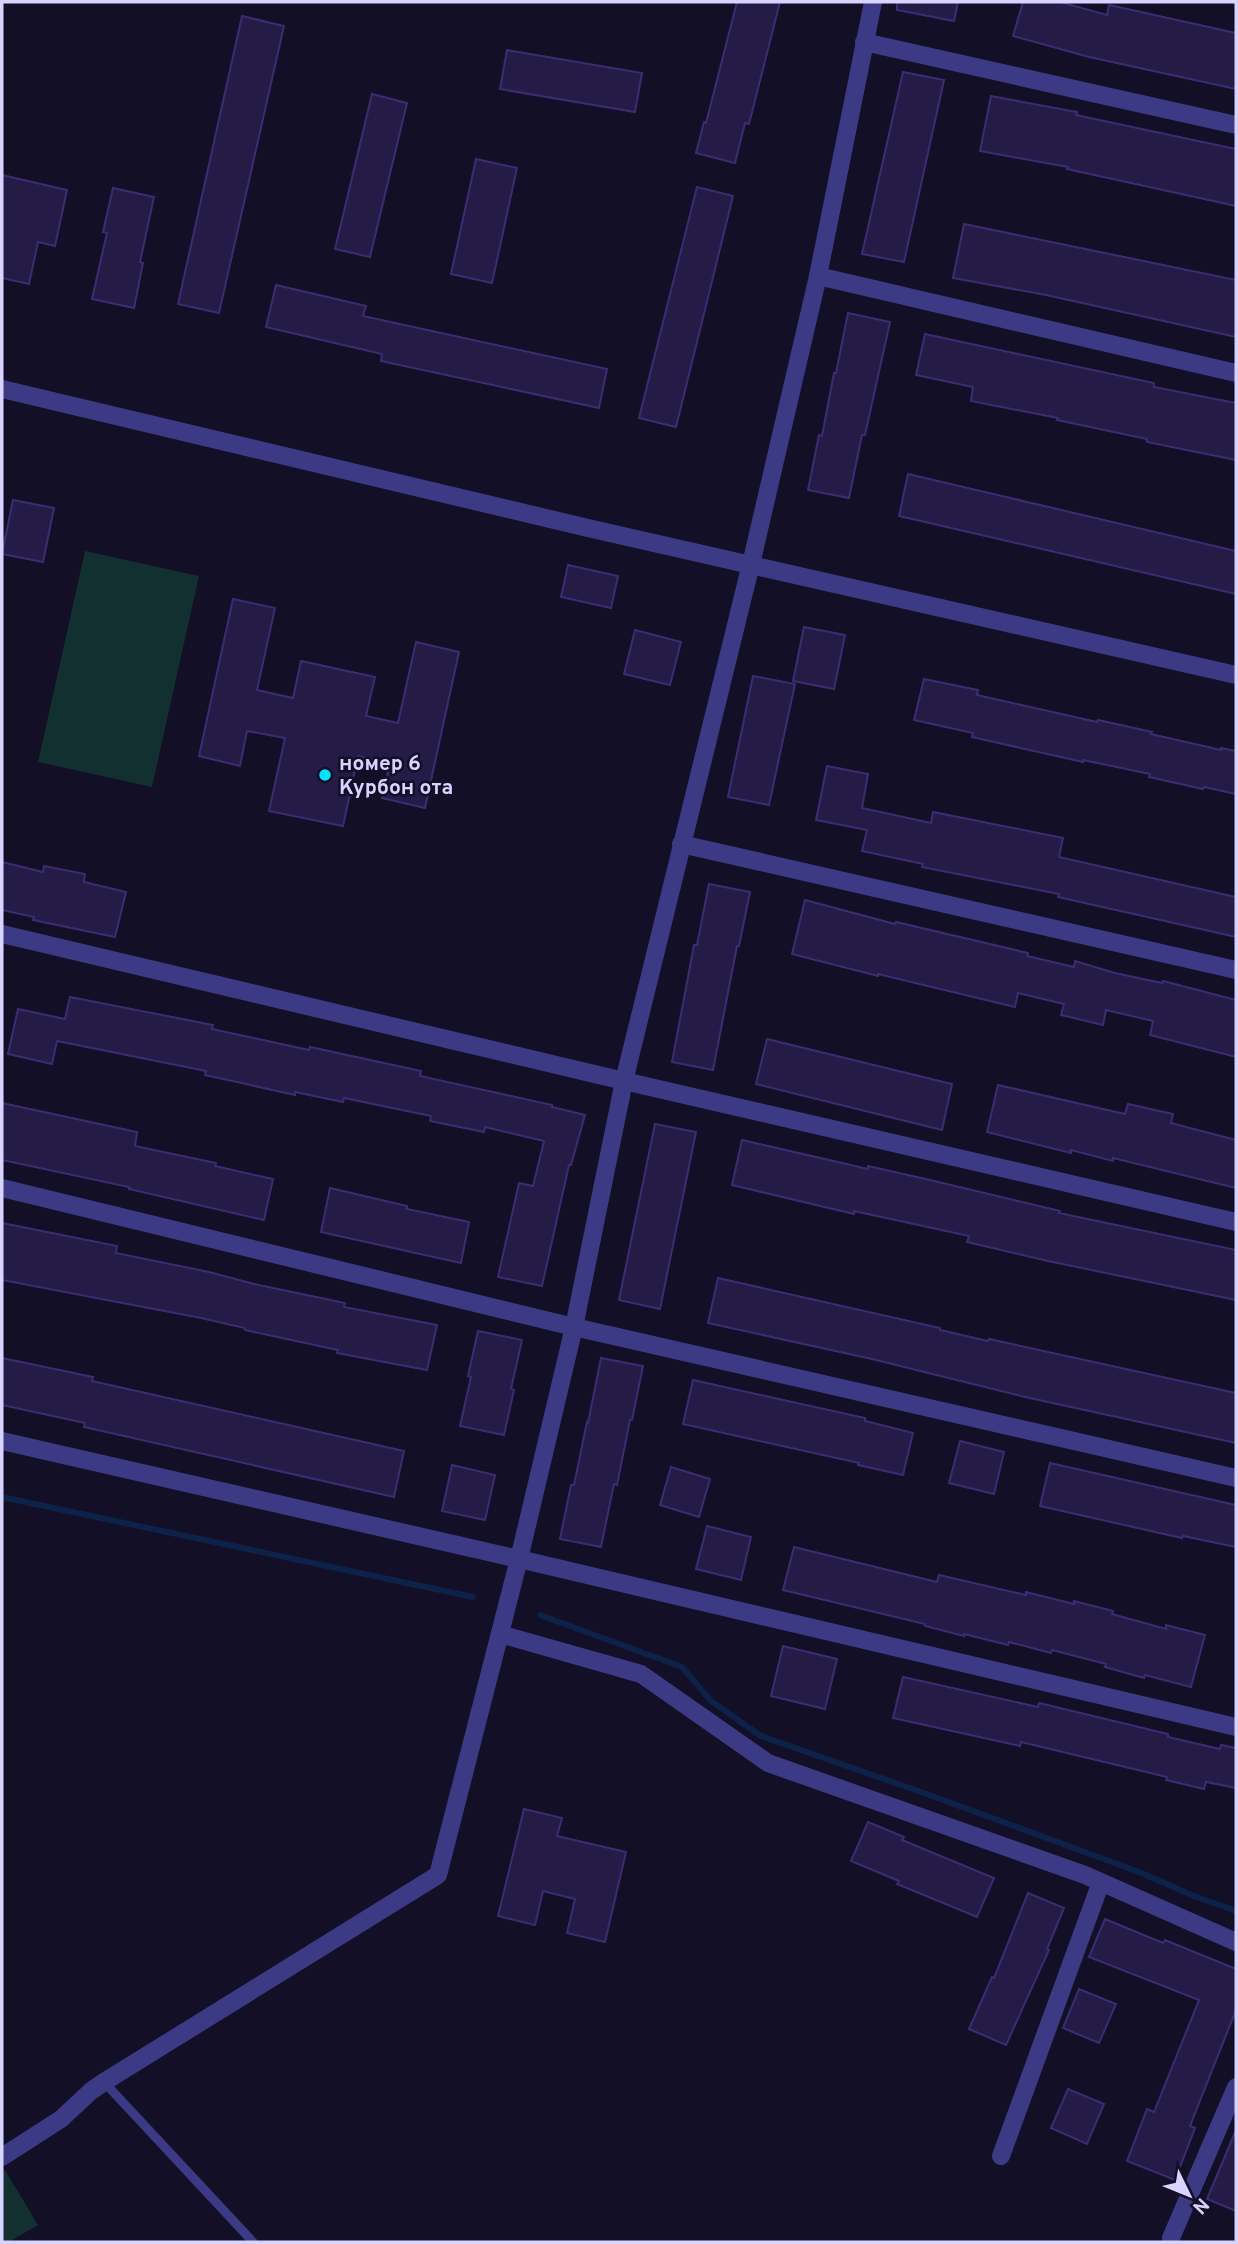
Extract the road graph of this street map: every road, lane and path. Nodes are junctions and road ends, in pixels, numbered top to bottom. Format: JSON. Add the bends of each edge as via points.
{"nodes":[{"id":1,"x":873,"y":2,"type":"edge"},
{"id":2,"x":864,"y":42,"type":"junction"},
{"id":3,"x":1236,"y":125,"type":"edge"},
{"id":4,"x":818,"y":276,"type":"junction"},
{"id":5,"x":1236,"y":373,"type":"edge"},
{"id":6,"x":2,"y":389,"type":"edge"},
{"id":7,"x":751,"y":564,"type":"junction"},
{"id":8,"x":1236,"y":675,"type":"edge"},
{"id":9,"x":681,"y":844,"type":"junction"},
{"id":10,"x":2,"y":934,"type":"edge"},
{"id":11,"x":1236,"y":970,"type":"edge"},
{"id":12,"x":624,"y":1081,"type":"junction"},
{"id":13,"x":2,"y":1188,"type":"edge"},
{"id":14,"x":1236,"y":1222,"type":"edge"},
{"id":15,"x":574,"y":1327,"type":"junction"},
{"id":16,"x":2,"y":1441,"type":"edge"},
{"id":17,"x":1236,"y":1478,"type":"edge"},
{"id":18,"x":519,"y":1559,"type":"junction"},
{"id":19,"x":500,"y":1634,"type":"junction"},
{"id":20,"x":1236,"y":1727,"type":"edge"},
{"id":21,"x":1101,"y":1882,"type":"junction"},
{"id":22,"x":1236,"y":1942,"type":"edge"},
{"id":23,"x":104,"y":2082,"type":"junction"},
{"id":24,"x":1236,"y":2087,"type":"edge"},
{"id":25,"x":1000,"y":2156,"type":"dead end"},
{"id":26,"x":2,"y":2157,"type":"edge"},
{"id":27,"x":1171,"y":2238,"type":"dead end"},
{"id":28,"x":253,"y":2242,"type":"edge"}],
"edges":[{"from":1,"to":2,"type":"street"},
{"from":2,"to":3,"type":"street"},
{"from":2,"to":4,"type":"street"},
{"from":4,"to":5,"type":"street"},
{"from":4,"to":7,"type":"street"},
{"from":6,"to":7,"type":"street"},
{"from":7,"to":8,"type":"street"},
{"from":7,"to":9,"type":"street"},
{"from":9,"to":11,"type":"street"},
{"from":9,"to":12,"type":"street"},
{"from":10,"to":12,"type":"street"},
{"from":12,"to":14,"type":"street"},
{"from":12,"to":15,"type":"street"},
{"from":13,"to":15,"type":"street"},
{"from":15,"to":17,"type":"street"},
{"from":15,"to":18,"type":"street"},
{"from":16,"to":18,"type":"street"},
{"from":18,"to":19,"type":"street"},
{"from":18,"to":20,"type":"street"},
{"from":19,"to":21,"type":"street","via":[[641,1674],[768,1763]]},
{"from":19,"to":23,"type":"street","via":[[438,1875]]},
{"from":21,"to":22,"type":"street"},
{"from":21,"to":25,"type":"street"},
{"from":23,"to":26,"type":"street","via":[[61,2119]]},
{"from":23,"to":28,"type":"lane"},
{"from":24,"to":27,"type":"street"}]}
